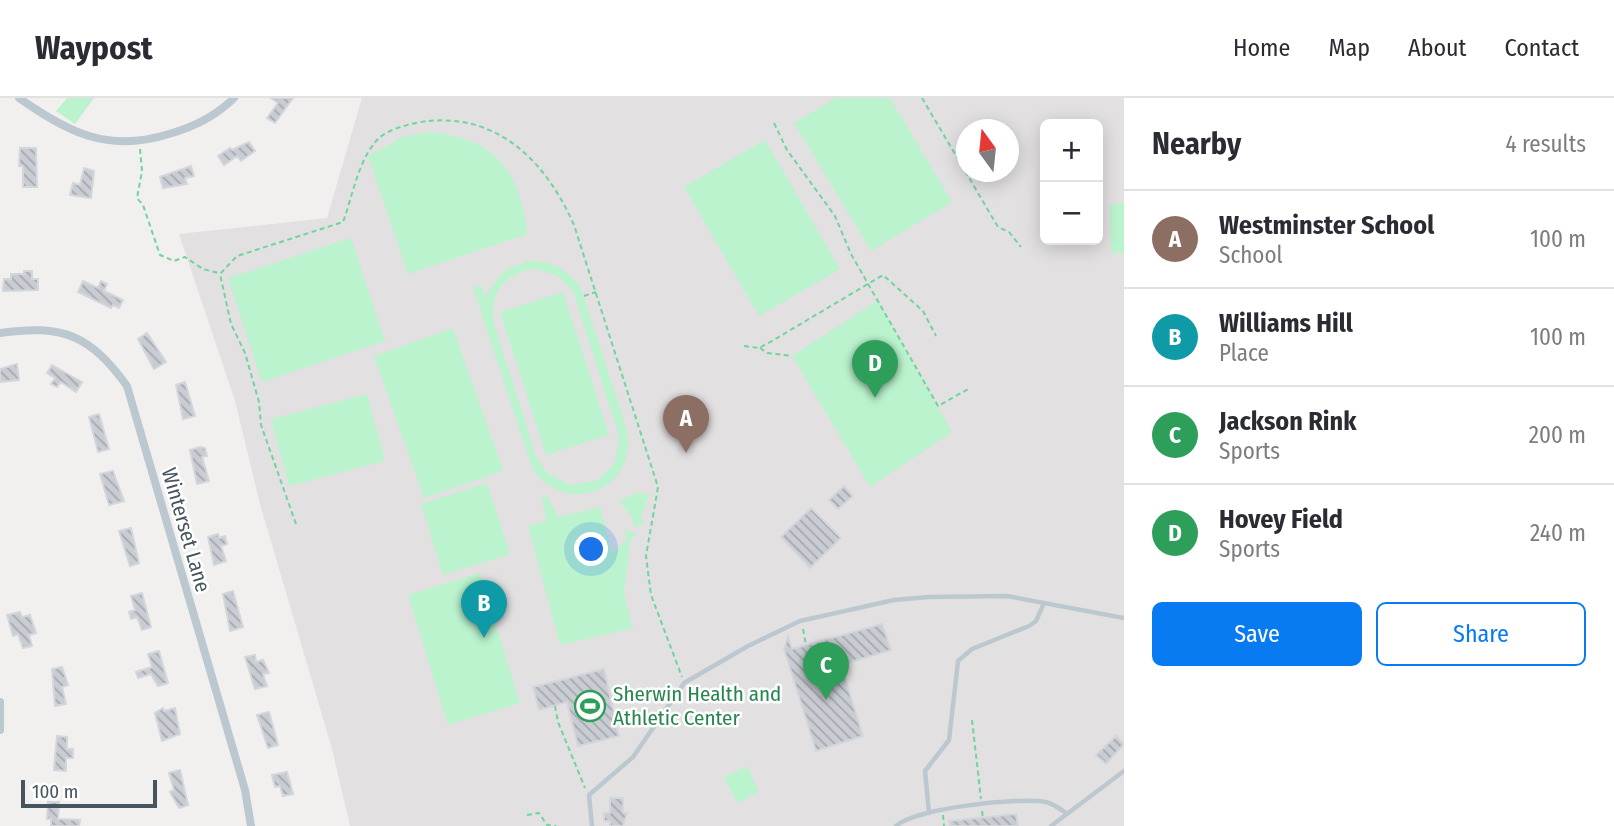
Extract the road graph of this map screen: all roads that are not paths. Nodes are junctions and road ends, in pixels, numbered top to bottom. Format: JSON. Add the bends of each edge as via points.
{"nodes":[{"id":1,"x":19,"y":98,"type":"edge"},
{"id":2,"x":234,"y":98,"type":"edge"},
{"id":3,"x":0,"y":333,"type":"edge"},
{"id":4,"x":1044,"y":603,"type":"junction"},
{"id":5,"x":1124,"y":618,"type":"edge"},
{"id":6,"x":0,"y":702,"type":"edge"},
{"id":7,"x":0,"y":730,"type":"edge"},
{"id":8,"x":1124,"y":771,"type":"edge"},
{"id":9,"x":929,"y":813,"type":"junction"},
{"id":10,"x":1065,"y":813,"type":"junction"},
{"id":11,"x":251,"y":826,"type":"edge"},
{"id":12,"x":592,"y":826,"type":"edge"},
{"id":13,"x":896,"y":826,"type":"edge"},
{"id":14,"x":1051,"y":826,"type":"edge"}],
"edges":[{"from":1,"to":2,"type":"street","via":[[61,125],[122,144],[192,128]]},
{"from":3,"to":11,"type":"street","name":"Winterset Lane","via":[[66,334],[90,344],[106,356],[127,386],[245,790]]},
{"from":4,"to":5,"type":"lane"},
{"from":4,"to":9,"type":"lane","via":[[1029,626],[972,649],[958,661],[948,743],[925,771]]},
{"from":4,"to":12,"type":"lane","via":[[1007,596],[901,599],[800,621],[748,646],[685,682],[633,757],[589,795]]},
{"from":6,"to":7,"type":"street"},
{"from":8,"to":10,"type":"lane"},
{"from":9,"to":10,"type":"lane","via":[[1029,800],[1049,803]]},
{"from":9,"to":13,"type":"lane"},
{"from":10,"to":14,"type":"lane"}]}
